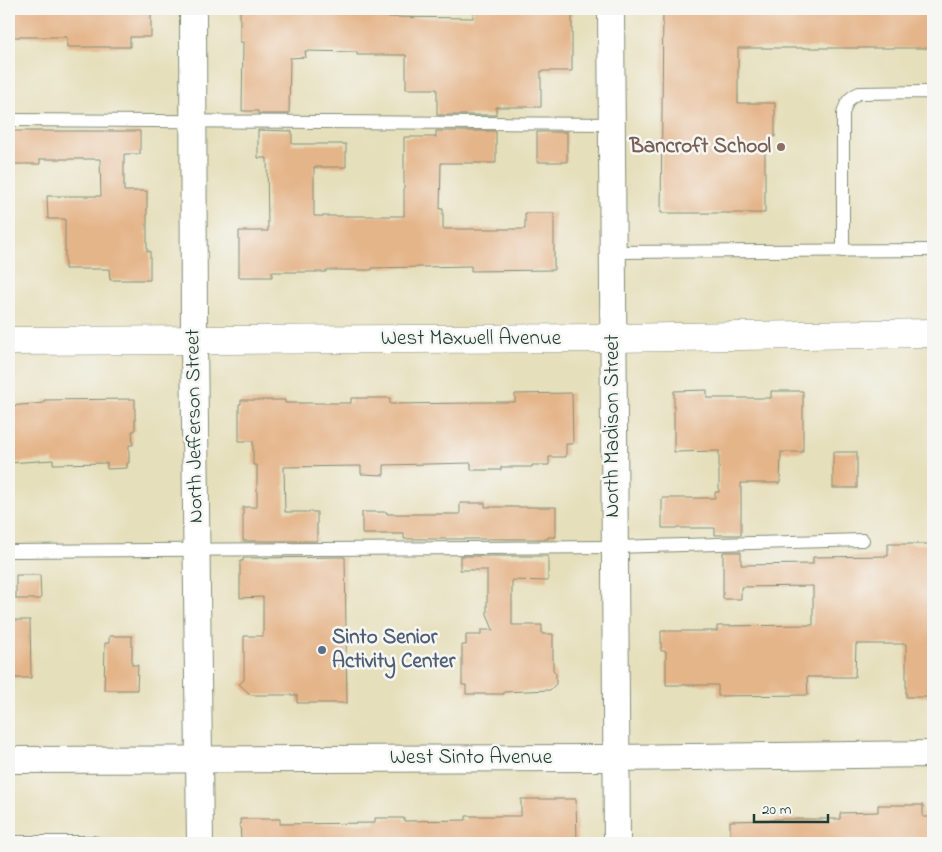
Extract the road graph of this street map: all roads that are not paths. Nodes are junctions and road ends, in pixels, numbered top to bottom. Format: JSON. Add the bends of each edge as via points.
{"nodes":[{"id":1,"x":193,"y":9,"type":"edge"},
{"id":2,"x":611,"y":9,"type":"edge"},
{"id":3,"x":933,"y":94,"type":"edge"},
{"id":4,"x":9,"y":120,"type":"edge"},
{"id":5,"x":193,"y":121,"type":"junction"},
{"id":6,"x":611,"y":124,"type":"junction"},
{"id":7,"x":933,"y":250,"type":"edge"},
{"id":8,"x":843,"y":251,"type":"junction"},
{"id":9,"x":612,"y":252,"type":"junction"},
{"id":10,"x":933,"y":333,"type":"edge"},
{"id":11,"x":613,"y":338,"type":"junction"},
{"id":12,"x":194,"y":340,"type":"junction"},
{"id":13,"x":9,"y":341,"type":"edge"},
{"id":14,"x":863,"y":540,"type":"dead end"},
{"id":15,"x":614,"y":547,"type":"junction"},
{"id":16,"x":197,"y":550,"type":"junction"},
{"id":17,"x":9,"y":551,"type":"edge"},
{"id":18,"x":933,"y":754,"type":"edge"},
{"id":19,"x":615,"y":758,"type":"junction"},
{"id":20,"x":200,"y":759,"type":"junction"},
{"id":21,"x":9,"y":760,"type":"edge"},
{"id":22,"x":9,"y":842,"type":"edge"},
{"id":23,"x":98,"y":843,"type":"edge"},
{"id":24,"x":200,"y":843,"type":"edge"},
{"id":25,"x":617,"y":843,"type":"edge"}],
"edges":[{"from":1,"to":5,"type":"street","name":"North Jefferson Street"},
{"from":2,"to":6,"type":"street","name":"North Madison Street"},
{"from":3,"to":8,"type":"lane","via":[[869,91],[859,93],[845,104]]},
{"from":4,"to":5,"type":"lane"},
{"from":5,"to":6,"type":"lane"},
{"from":5,"to":12,"type":"street","name":"North Jefferson Street"},
{"from":6,"to":9,"type":"street","name":"North Madison Street"},
{"from":7,"to":8,"type":"lane"},
{"from":8,"to":9,"type":"lane"},
{"from":9,"to":11,"type":"street","name":"North Madison Street"},
{"from":10,"to":11,"type":"street","name":"West Maxwell Avenue"},
{"from":11,"to":12,"type":"street","name":"West Maxwell Avenue"},
{"from":11,"to":15,"type":"street","name":"North Madison Street"},
{"from":12,"to":13,"type":"street","name":"West Maxwell Avenue"},
{"from":12,"to":16,"type":"street","name":"North Jefferson Street"},
{"from":14,"to":15,"type":"lane"},
{"from":15,"to":16,"type":"lane"},
{"from":15,"to":19,"type":"street","name":"North Madison Street"},
{"from":16,"to":17,"type":"lane"},
{"from":16,"to":20,"type":"street","name":"North Jefferson Street"},
{"from":18,"to":19,"type":"street","name":"West Sinto Avenue"},
{"from":19,"to":20,"type":"street","name":"West Sinto Avenue"},
{"from":19,"to":25,"type":"street","name":"North Madison Street"},
{"from":20,"to":21,"type":"street","name":"West Sinto Avenue"},
{"from":20,"to":24,"type":"street","name":"North Jefferson Street"},
{"from":22,"to":23,"type":"lane"}]}
